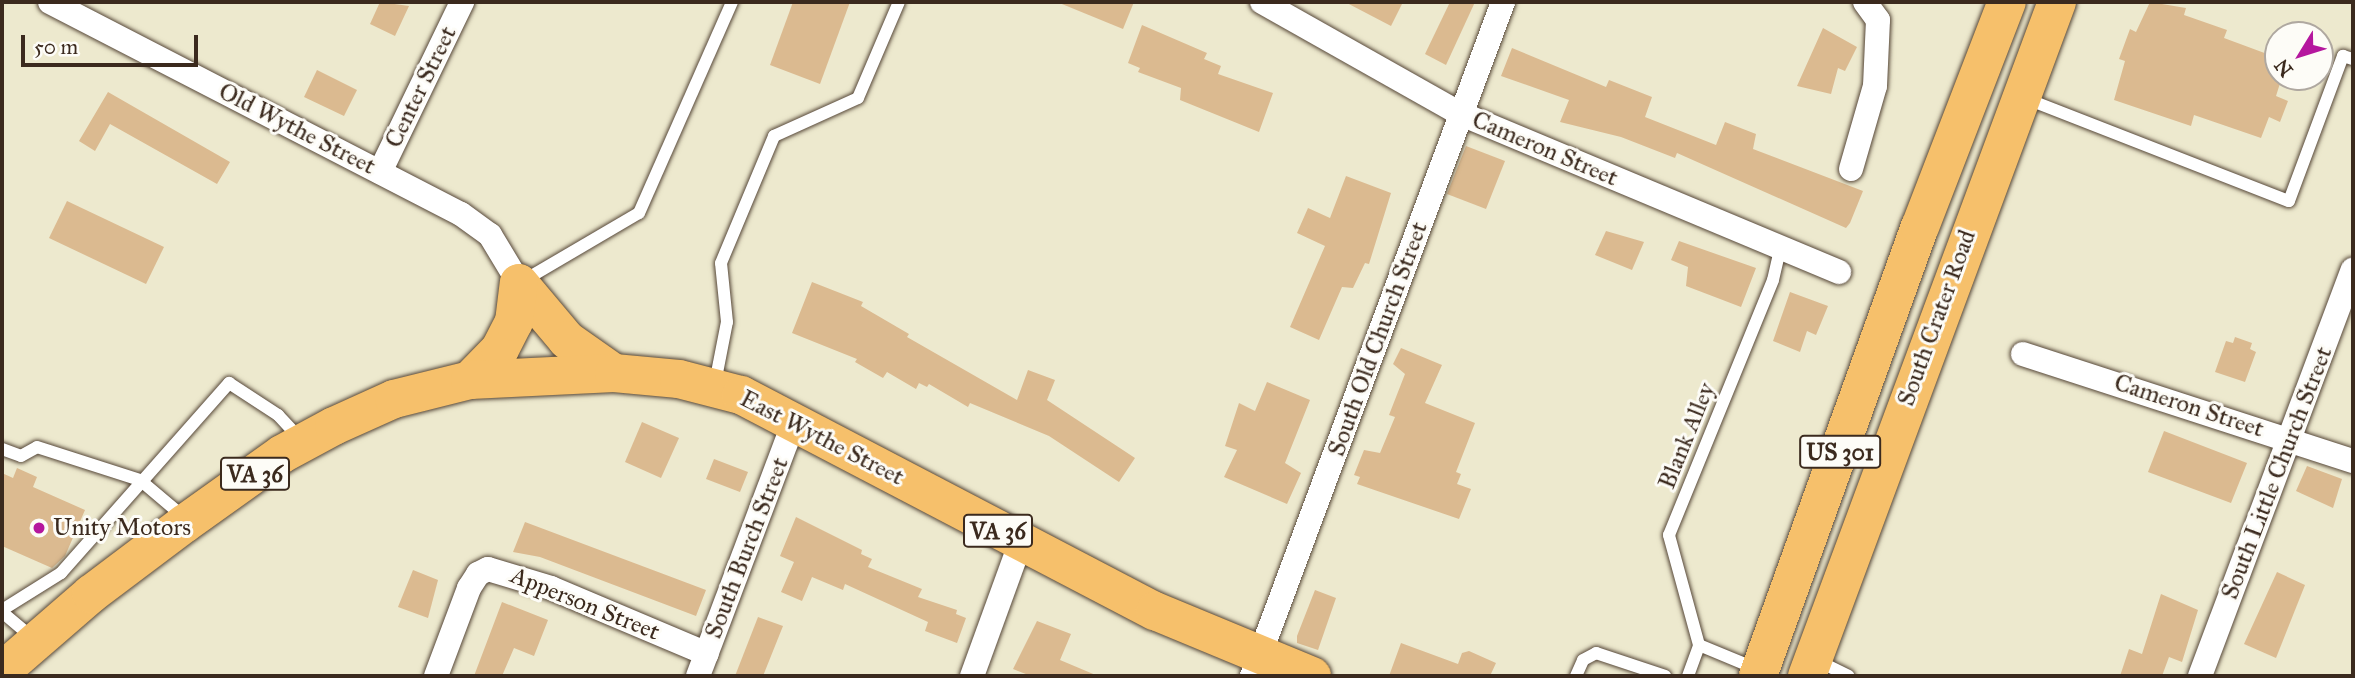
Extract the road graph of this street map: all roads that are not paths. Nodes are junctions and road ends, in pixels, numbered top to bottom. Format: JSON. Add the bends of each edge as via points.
{"nodes":[{"id":1,"x":50,"y":2,"type":"edge"},
{"id":2,"x":462,"y":2,"type":"edge"},
{"id":3,"x":732,"y":2,"type":"edge"},
{"id":4,"x":899,"y":2,"type":"edge"},
{"id":5,"x":1262,"y":2,"type":"edge"},
{"id":6,"x":1503,"y":2,"type":"edge"},
{"id":7,"x":1865,"y":2,"type":"edge"},
{"id":8,"x":2007,"y":2,"type":"edge"},
{"id":9,"x":2057,"y":2,"type":"edge"},
{"id":10,"x":2353,"y":59,"type":"edge"},
{"id":11,"x":2020,"y":96,"type":"junction"},
{"id":12,"x":1459,"y":113,"type":"junction"},
{"id":13,"x":1851,"y":169,"type":"dead end"},
{"id":14,"x":380,"y":172,"type":"junction"},
{"id":15,"x":1781,"y":246,"type":"junction"},
{"id":16,"x":2353,"y":270,"type":"edge"},
{"id":17,"x":1839,"y":272,"type":"dead end"},
{"id":18,"x":519,"y":283,"type":"junction"},
{"id":19,"x":2023,"y":354,"type":"dead end"},
{"id":20,"x":614,"y":373,"type":"junction"},
{"id":21,"x":470,"y":380,"type":"junction"},
{"id":22,"x":714,"y":386,"type":"junction"},
{"id":23,"x":795,"y":419,"type":"junction"},
{"id":24,"x":2290,"y":438,"type":"junction"},
{"id":25,"x":304,"y":443,"type":"junction"},
{"id":26,"x":2,"y":449,"type":"edge"},
{"id":27,"x":2353,"y":461,"type":"edge"},
{"id":28,"x":140,"y":480,"type":"junction"},
{"id":29,"x":188,"y":521,"type":"junction"},
{"id":30,"x":1020,"y":544,"type":"junction"},
{"id":31,"x":2,"y":611,"type":"edge"},
{"id":32,"x":36,"y":641,"type":"junction"},
{"id":33,"x":1699,"y":645,"type":"junction"},
{"id":34,"x":703,"y":665,"type":"edge"},
{"id":35,"x":1256,"y":666,"type":"edge"},
{"id":36,"x":1811,"y":667,"type":"edge"},
{"id":37,"x":2,"y":671,"type":"edge"},
{"id":38,"x":1759,"y":673,"type":"edge"},
{"id":39,"x":436,"y":676,"type":"edge"},
{"id":40,"x":972,"y":676,"type":"edge"},
{"id":41,"x":1312,"y":676,"type":"edge"},
{"id":42,"x":1576,"y":676,"type":"edge"},
{"id":43,"x":1665,"y":676,"type":"edge"},
{"id":44,"x":1688,"y":676,"type":"edge"},
{"id":45,"x":1849,"y":676,"type":"edge"},
{"id":46,"x":2200,"y":676,"type":"edge"}],
"edges":[{"from":1,"to":14,"type":"street","name":"Old Wythe Street"},
{"from":2,"to":14,"type":"street","name":"Center Street"},
{"from":3,"to":18,"type":"lane","via":[[639,212]]},
{"from":4,"to":22,"type":"lane","via":[[858,98],[774,136],[721,263],[727,321]]},
{"from":5,"to":12,"type":"street","name":"Cameron Street"},
{"from":6,"to":12,"type":"street","name":"South Old Church Street"},
{"from":7,"to":13,"type":"street","via":[[1878,20],[1875,86]]},
{"from":8,"to":38,"type":"main road","name":"South Crater Road","number":"US 301"},
{"from":9,"to":11,"type":"main road","name":"South Crater Road","number":"US 301"},
{"from":10,"to":11,"type":"lane","via":[[2343,56],[2289,201]]},
{"from":11,"to":36,"type":"main road","name":"South Crater Road","number":"US 301"},
{"from":12,"to":15,"type":"street","name":"Cameron Street"},
{"from":12,"to":35,"type":"street","name":"South Old Church Street"},
{"from":14,"to":18,"type":"street","name":"Old Wythe Street","via":[[491,235]]},
{"from":15,"to":17,"type":"street","name":"Cameron Street"},
{"from":15,"to":33,"type":"lane","name":"Blank Alley","via":[[1773,280],[1669,535]]},
{"from":16,"to":24,"type":"street","name":"South Little Church Street"},
{"from":18,"to":20,"type":"main road","via":[[567,340]]},
{"from":18,"to":21,"type":"main road","via":[[514,322],[500,349]]},
{"from":19,"to":24,"type":"street","name":"Cameron Street"},
{"from":20,"to":21,"type":"main road","name":"East Wythe Street","number":"VA 36"},
{"from":20,"to":22,"type":"main road","name":"East Wythe Street","number":"VA 36"},
{"from":21,"to":25,"type":"main road","name":"East Wythe Street","number":"VA 36","via":[[394,400]]},
{"from":22,"to":23,"type":"main road","name":"East Wythe Street","number":"VA 36"},
{"from":23,"to":30,"type":"main road","name":"East Wythe Street","number":"VA 36"},
{"from":23,"to":34,"type":"street","name":"South Burch Street"},
{"from":24,"to":27,"type":"street","name":"Cameron Street"},
{"from":24,"to":46,"type":"street","name":"South Little Church Street"},
{"from":25,"to":28,"type":"lane","via":[[278,415],[229,383]]},
{"from":25,"to":29,"type":"main road","name":"East Wythe Street","number":"VA 36"},
{"from":26,"to":28,"type":"lane","via":[[21,456],[37,447]]},
{"from":28,"to":29,"type":"lane"},
{"from":28,"to":31,"type":"lane","via":[[61,573]]},
{"from":29,"to":32,"type":"main road","name":"East Wythe Street","number":"VA 36"},
{"from":30,"to":35,"type":"main road","name":"East Wythe Street","number":"VA 36"},
{"from":30,"to":40,"type":"street"},
{"from":31,"to":32,"type":"lane"},
{"from":32,"to":37,"type":"main road","name":"East Wythe Street","number":"VA 36"},
{"from":33,"to":38,"type":"lane"},
{"from":33,"to":44,"type":"lane"},
{"from":34,"to":39,"type":"street","name":"Apperson Street","via":[[498,569],[478,574],[469,587]]},
{"from":35,"to":41,"type":"main road","name":"East Wythe Street","number":"VA 36"},
{"from":36,"to":45,"type":"lane"},
{"from":42,"to":43,"type":"lane","via":[[1583,660],[1596,653]]}]}
